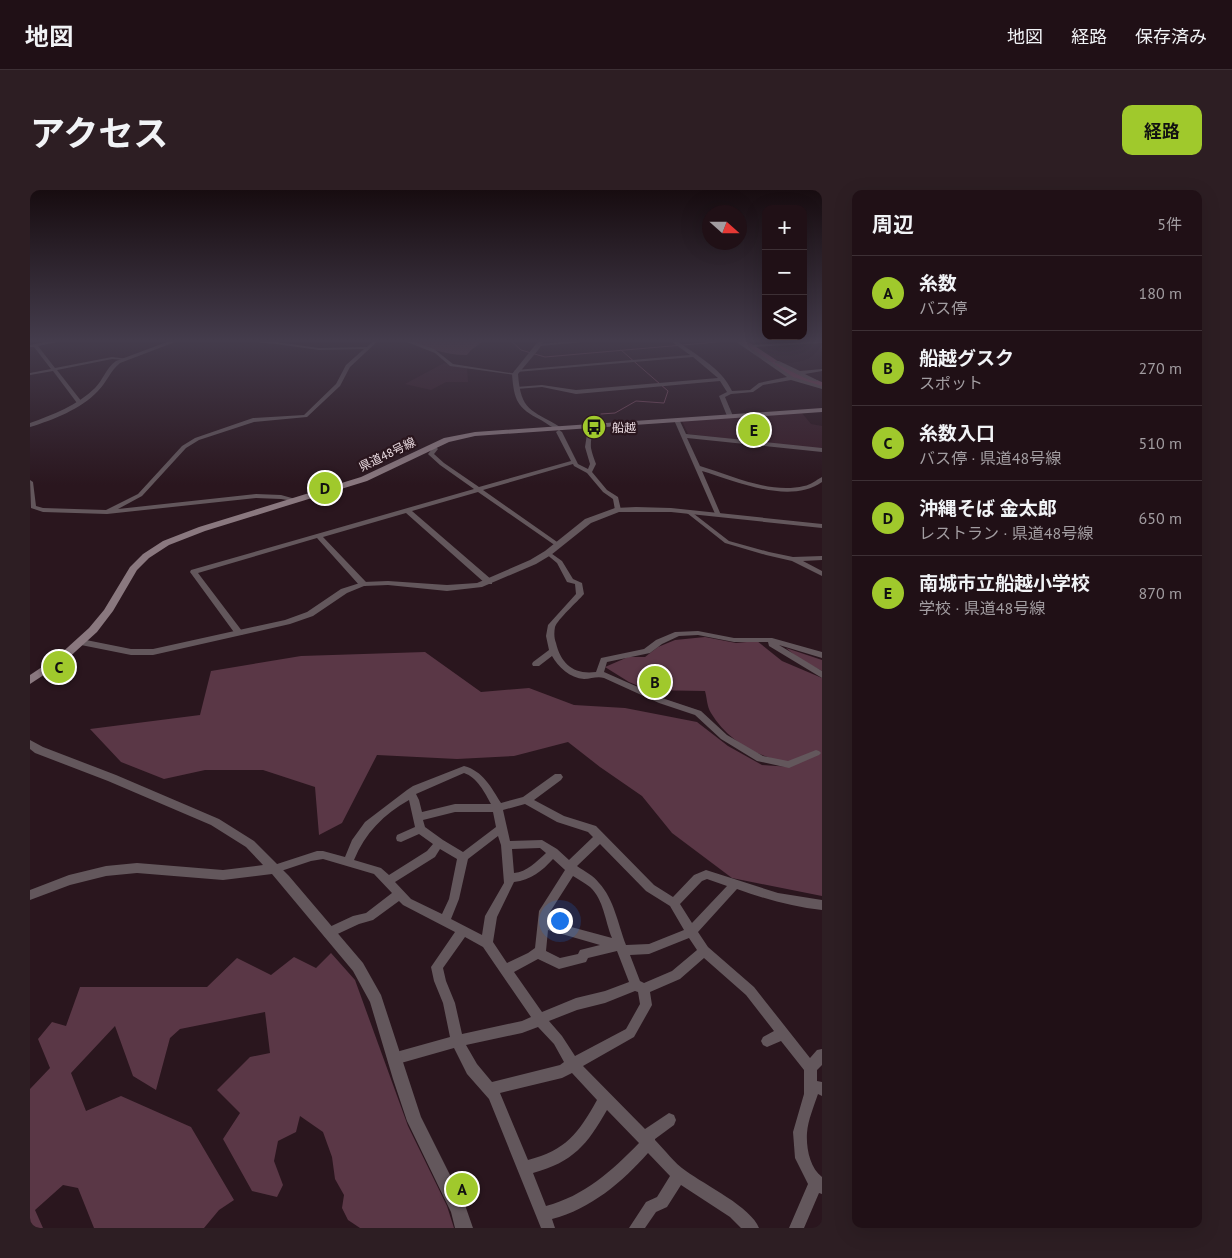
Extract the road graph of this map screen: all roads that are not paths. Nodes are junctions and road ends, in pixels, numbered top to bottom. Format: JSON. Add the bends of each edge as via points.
{"nodes":[{"id":1,"x":67,"y":387,"type":"edge"},
{"id":2,"x":98,"y":387,"type":"edge"},
{"id":3,"x":334,"y":387,"type":"edge"},
{"id":4,"x":523,"y":387,"type":"edge"},
{"id":5,"x":551,"y":387,"type":"edge"},
{"id":6,"x":630,"y":387,"type":"edge"},
{"id":7,"x":728,"y":387,"type":"edge"},
{"id":8,"x":756,"y":387,"type":"edge"},
{"id":9,"x":516,"y":388,"type":"joint"},
{"id":10,"x":730,"y":393,"type":"junction"},
{"id":11,"x":79,"y":402,"type":"junction"},
{"id":12,"x":822,"y":410,"type":"edge"},
{"id":13,"x":730,"y":416,"type":"junction"},
{"id":14,"x":677,"y":420,"type":"junction"},
{"id":15,"x":30,"y":425,"type":"edge"},
{"id":16,"x":587,"y":426,"type":"junction"},
{"id":17,"x":559,"y":430,"type":"junction"},
{"id":18,"x":686,"y":436,"type":"junction"},
{"id":19,"x":432,"y":446,"type":"junction"},
{"id":20,"x":822,"y":450,"type":"edge"},
{"id":21,"x":573,"y":462,"type":"junction"},
{"id":22,"x":699,"y":468,"type":"junction"},
{"id":23,"x":589,"y":472,"type":"junction"},
{"id":24,"x":822,"y":480,"type":"edge"},
{"id":25,"x":30,"y":484,"type":"edge"},
{"id":26,"x":480,"y":488,"type":"junction"},
{"id":27,"x":297,"y":501,"type":"junction"},
{"id":28,"x":618,"y":510,"type":"junction"},
{"id":29,"x":408,"y":511,"type":"junction"},
{"id":30,"x":107,"y":512,"type":"junction"},
{"id":31,"x":689,"y":512,"type":"junction"},
{"id":32,"x":718,"y":515,"type":"junction"},
{"id":33,"x":822,"y":526,"type":"edge"},
{"id":34,"x":319,"y":536,"type":"junction"},
{"id":35,"x":558,"y":545,"type":"junction"},
{"id":36,"x":548,"y":553,"type":"junction"},
{"id":37,"x":822,"y":558,"type":"edge"},
{"id":38,"x":793,"y":559,"type":"junction"},
{"id":39,"x":822,"y":574,"type":"edge"},
{"id":40,"x":489,"y":582,"type":"junction"},
{"id":41,"x":363,"y":584,"type":"junction"},
{"id":42,"x":239,"y":633,"type":"junction"},
{"id":43,"x":772,"y":640,"type":"junction"},
{"id":44,"x":81,"y":642,"type":"junction"},
{"id":45,"x":553,"y":651,"type":"junction"},
{"id":46,"x":822,"y":655,"type":"edge"},
{"id":47,"x":536,"y":664,"type":"dead end"},
{"id":48,"x":599,"y":674,"type":"junction"},
{"id":49,"x":822,"y":675,"type":"edge"},
{"id":50,"x":30,"y":680,"type":"edge"},
{"id":51,"x":30,"y":744,"type":"edge"},
{"id":52,"x":816,"y":753,"type":"dead end"},
{"id":53,"x":558,"y":778,"type":"dead end"},
{"id":54,"x":410,"y":793,"type":"junction"},
{"id":55,"x":526,"y":800,"type":"junction"},
{"id":56,"x":497,"y":808,"type":"junction"},
{"id":57,"x":419,"y":818,"type":"junction"},
{"id":58,"x":420,"y":829,"type":"junction"},
{"id":59,"x":502,"y":830,"type":"junction"},
{"id":60,"x":401,"y":838,"type":"dead end"},
{"id":61,"x":600,"y":838,"type":"junction"},
{"id":62,"x":439,"y":843,"type":"junction"},
{"id":63,"x":506,"y":845,"type":"junction"},
{"id":64,"x":553,"y":852,"type":"junction"},
{"id":65,"x":463,"y":857,"type":"junction"},
{"id":66,"x":348,"y":862,"type":"junction"},
{"id":67,"x":570,"y":868,"type":"junction"},
{"id":68,"x":276,"y":869,"type":"junction"},
{"id":69,"x":509,"y":878,"type":"junction"},
{"id":70,"x":388,"y":881,"type":"junction"},
{"id":71,"x":735,"y":884,"type":"junction"},
{"id":72,"x":400,"y":894,"type":"junction"},
{"id":73,"x":30,"y":895,"type":"edge"},
{"id":74,"x":674,"y":903,"type":"junction"},
{"id":75,"x":822,"y":905,"type":"edge"},
{"id":76,"x":444,"y":921,"type":"junction"},
{"id":77,"x":543,"y":924,"type":"junction"},
{"id":78,"x":463,"y":930,"type":"junction"},
{"id":79,"x":328,"y":932,"type":"junction"},
{"id":80,"x":691,"y":932,"type":"junction"},
{"id":81,"x":487,"y":943,"type":"junction"},
{"id":82,"x":621,"y":947,"type":"junction"},
{"id":83,"x":704,"y":951,"type":"junction"},
{"id":84,"x":537,"y":952,"type":"junction"},
{"id":85,"x":505,"y":970,"type":"junction"},
{"id":86,"x":640,"y":987,"type":"junction"},
{"id":87,"x":539,"y":1019,"type":"junction"},
{"id":88,"x":784,"y":1033,"type":"junction"},
{"id":89,"x":457,"y":1041,"type":"junction"},
{"id":90,"x":766,"y":1041,"type":"dead end"},
{"id":91,"x":822,"y":1055,"type":"edge"},
{"id":92,"x":394,"y":1059,"type":"junction"},
{"id":93,"x":574,"y":1066,"type":"junction"},
{"id":94,"x":810,"y":1068,"type":"junction"},
{"id":95,"x":816,"y":1087,"type":"edge"},
{"id":96,"x":490,"y":1089,"type":"junction"},
{"id":97,"x":606,"y":1098,"type":"junction"},
{"id":98,"x":669,"y":1120,"type":"dead end"},
{"id":99,"x":647,"y":1140,"type":"junction"},
{"id":100,"x":524,"y":1168,"type":"junction"},
{"id":101,"x":679,"y":1175,"type":"junction"},
{"id":102,"x":819,"y":1184,"type":"edge"},
{"id":103,"x":542,"y":1214,"type":"junction"},
{"id":104,"x":464,"y":1228,"type":"edge"},
{"id":105,"x":548,"y":1228,"type":"edge"},
{"id":106,"x":636,"y":1228,"type":"edge"},
{"id":107,"x":752,"y":1228,"type":"edge"},
{"id":108,"x":796,"y":1228,"type":"edge"}],
"edges":[{"from":1,"to":11,"type":"street"},
{"from":2,"to":11,"type":"street"},
{"from":3,"to":30,"type":"street","via":[[304,416],[253,420],[197,439],[184,447],[140,495]]},
{"from":4,"to":9,"type":"street"},
{"from":5,"to":6,"type":"street","via":[[581,392]]},
{"from":7,"to":10,"type":"street"},
{"from":8,"to":10,"type":"street"},
{"from":9,"to":17,"type":"street","via":[[518,403],[522,407]]},
{"from":10,"to":13,"type":"street","via":[[722,398]]},
{"from":11,"to":15,"type":"street"},
{"from":12,"to":13,"type":"main road","name":"県道48号線"},
{"from":13,"to":14,"type":"main road","name":"県道48号線"},
{"from":14,"to":16,"type":"main road","name":"県道48号線"},
{"from":14,"to":18,"type":"street"},
{"from":16,"to":17,"type":"main road","name":"県道48号線"},
{"from":16,"to":23,"type":"street","via":[[593,464]]},
{"from":17,"to":19,"type":"main road","name":"県道48号線","via":[[475,434]]},
{"from":17,"to":21,"type":"street"},
{"from":18,"to":20,"type":"street"},
{"from":18,"to":22,"type":"street"},
{"from":19,"to":26,"type":"street","via":[[435,449],[431,454],[442,464]]},
{"from":19,"to":27,"type":"main road","name":"県道48号線","via":[[364,479]]},
{"from":21,"to":23,"type":"street"},
{"from":21,"to":26,"type":"street"},
{"from":22,"to":24,"type":"street","via":[[779,490],[805,488]]},
{"from":22,"to":32,"type":"street"},
{"from":23,"to":28,"type":"street","via":[[605,491],[616,498]]},
{"from":25,"to":30,"type":"street","via":[[33,507]]},
{"from":26,"to":29,"type":"street"},
{"from":26,"to":35,"type":"street"},
{"from":27,"to":30,"type":"street","via":[[256,496]]},
{"from":27,"to":44,"type":"main road","name":"県道48号線","via":[[191,533],[154,550],[133,569],[104,618]]},
{"from":28,"to":31,"type":"street","via":[[647,508]]},
{"from":28,"to":35,"type":"street","via":[[588,521]]},
{"from":29,"to":34,"type":"street"},
{"from":29,"to":40,"type":"street"},
{"from":31,"to":32,"type":"street"},
{"from":31,"to":38,"type":"street","via":[[727,542]]},
{"from":32,"to":33,"type":"street"},
{"from":34,"to":41,"type":"street"},
{"from":34,"to":42,"type":"street","via":[[194,572]]},
{"from":35,"to":36,"type":"street"},
{"from":36,"to":40,"type":"street"},
{"from":36,"to":45,"type":"street","via":[[560,562],[570,580],[578,583],[580,588],[580,594],[552,625]]},
{"from":37,"to":38,"type":"street"},
{"from":38,"to":39,"type":"street"},
{"from":40,"to":41,"type":"street","via":[[447,588]]},
{"from":41,"to":42,"type":"street","via":[[344,591],[322,608],[301,617]]},
{"from":42,"to":44,"type":"street","via":[[142,652]]},
{"from":43,"to":46,"type":"street"},
{"from":43,"to":48,"type":"street","via":[[678,634],[647,651],[604,660]]},
{"from":43,"to":49,"type":"street","via":[[772,644],[789,656]]},
{"from":44,"to":50,"type":"main road","name":"県道48号線"},
{"from":45,"to":47,"type":"street"},
{"from":45,"to":48,"type":"street","via":[[570,671],[589,676]]},
{"from":48,"to":52,"type":"street","via":[[698,713],[724,737],[760,759],[790,765]]},
{"from":51,"to":68,"type":"street","via":[[215,822],[250,844]]},
{"from":53,"to":55,"type":"street"},
{"from":54,"to":56,"type":"street","via":[[464,769],[472,772],[487,788]]},
{"from":54,"to":57,"type":"street"},
{"from":54,"to":66,"type":"street","via":[[369,825]]},
{"from":55,"to":56,"type":"street"},
{"from":55,"to":61,"type":"street","via":[[592,829]]},
{"from":56,"to":57,"type":"street","via":[[455,808]]},
{"from":56,"to":59,"type":"street"},
{"from":57,"to":58,"type":"street"},
{"from":58,"to":60,"type":"street"},
{"from":58,"to":62,"type":"street"},
{"from":59,"to":63,"type":"street"},
{"from":59,"to":65,"type":"street"},
{"from":61,"to":67,"type":"street"},
{"from":61,"to":74,"type":"street","via":[[650,888]]},
{"from":62,"to":65,"type":"street"},
{"from":62,"to":70,"type":"street","via":[[431,854]]},
{"from":63,"to":64,"type":"street","via":[[542,844]]},
{"from":63,"to":69,"type":"street"},
{"from":64,"to":67,"type":"street"},
{"from":64,"to":69,"type":"street","via":[[536,870]]},
{"from":65,"to":76,"type":"street","via":[[454,899]]},
{"from":66,"to":68,"type":"street","via":[[323,855]]},
{"from":66,"to":70,"type":"street","via":[[377,871]]},
{"from":67,"to":77,"type":"street","via":[[545,911]]},
{"from":67,"to":82,"type":"street","via":[[595,885],[607,903]]},
{"from":68,"to":73,"type":"street","via":[[223,875],[137,868],[106,871],[69,880]]},
{"from":68,"to":79,"type":"street"},
{"from":69,"to":81,"type":"street","via":[[492,916]]},
{"from":70,"to":72,"type":"street"},
{"from":71,"to":74,"type":"street","via":[[706,874]]},
{"from":71,"to":75,"type":"street","via":[[792,902]]},
{"from":71,"to":80,"type":"street"},
{"from":72,"to":76,"type":"street","via":[[407,902]]},
{"from":72,"to":79,"type":"street","via":[[370,917]]},
{"from":74,"to":80,"type":"street"},
{"from":76,"to":78,"type":"street"},
{"from":77,"to":82,"type":"street"},
{"from":77,"to":84,"type":"street","via":[[540,951]]},
{"from":78,"to":81,"type":"street"},
{"from":78,"to":89,"type":"street","via":[[437,966]]},
{"from":79,"to":92,"type":"street","via":[[358,967],[376,1000]]},
{"from":80,"to":82,"type":"street","via":[[649,949]]},
{"from":80,"to":83,"type":"street"},
{"from":81,"to":85,"type":"street"},
{"from":82,"to":84,"type":"street","via":[[584,954],[582,958],[559,964]]},
{"from":82,"to":86,"type":"street"},
{"from":83,"to":86,"type":"street","via":[[676,975]]},
{"from":83,"to":88,"type":"street","via":[[750,991]]},
{"from":84,"to":85,"type":"street"},
{"from":85,"to":87,"type":"street"},
{"from":86,"to":87,"type":"street","via":[[576,1004]]},
{"from":86,"to":93,"type":"street","via":[[646,1005],[630,1033]]},
{"from":87,"to":89,"type":"street","via":[[522,1027]]},
{"from":87,"to":93,"type":"street","via":[[558,1040]]},
{"from":88,"to":90,"type":"street"},
{"from":88,"to":94,"type":"street"},
{"from":89,"to":92,"type":"street"},
{"from":89,"to":96,"type":"street","via":[[472,1069]]},
{"from":91,"to":94,"type":"street"},
{"from":92,"to":104,"type":"street","via":[[415,1121]]},
{"from":93,"to":96,"type":"street"},
{"from":93,"to":97,"type":"street"},
{"from":94,"to":95,"type":"street"},
{"from":95,"to":102,"type":"street","via":[[800,1132],[802,1158],[812,1178]]},
{"from":96,"to":100,"type":"street"},
{"from":97,"to":99,"type":"street"},
{"from":97,"to":100,"type":"street","via":[[574,1148],[545,1163]]},
{"from":98,"to":99,"type":"street"},
{"from":99,"to":101,"type":"street"},
{"from":99,"to":103,"type":"street","via":[[620,1173],[581,1201]]},
{"from":100,"to":103,"type":"street"},
{"from":101,"to":106,"type":"street","via":[[662,1202],[651,1207]]},
{"from":101,"to":107,"type":"street","via":[[735,1212]]},
{"from":102,"to":108,"type":"street"},
{"from":103,"to":105,"type":"street"}]}
